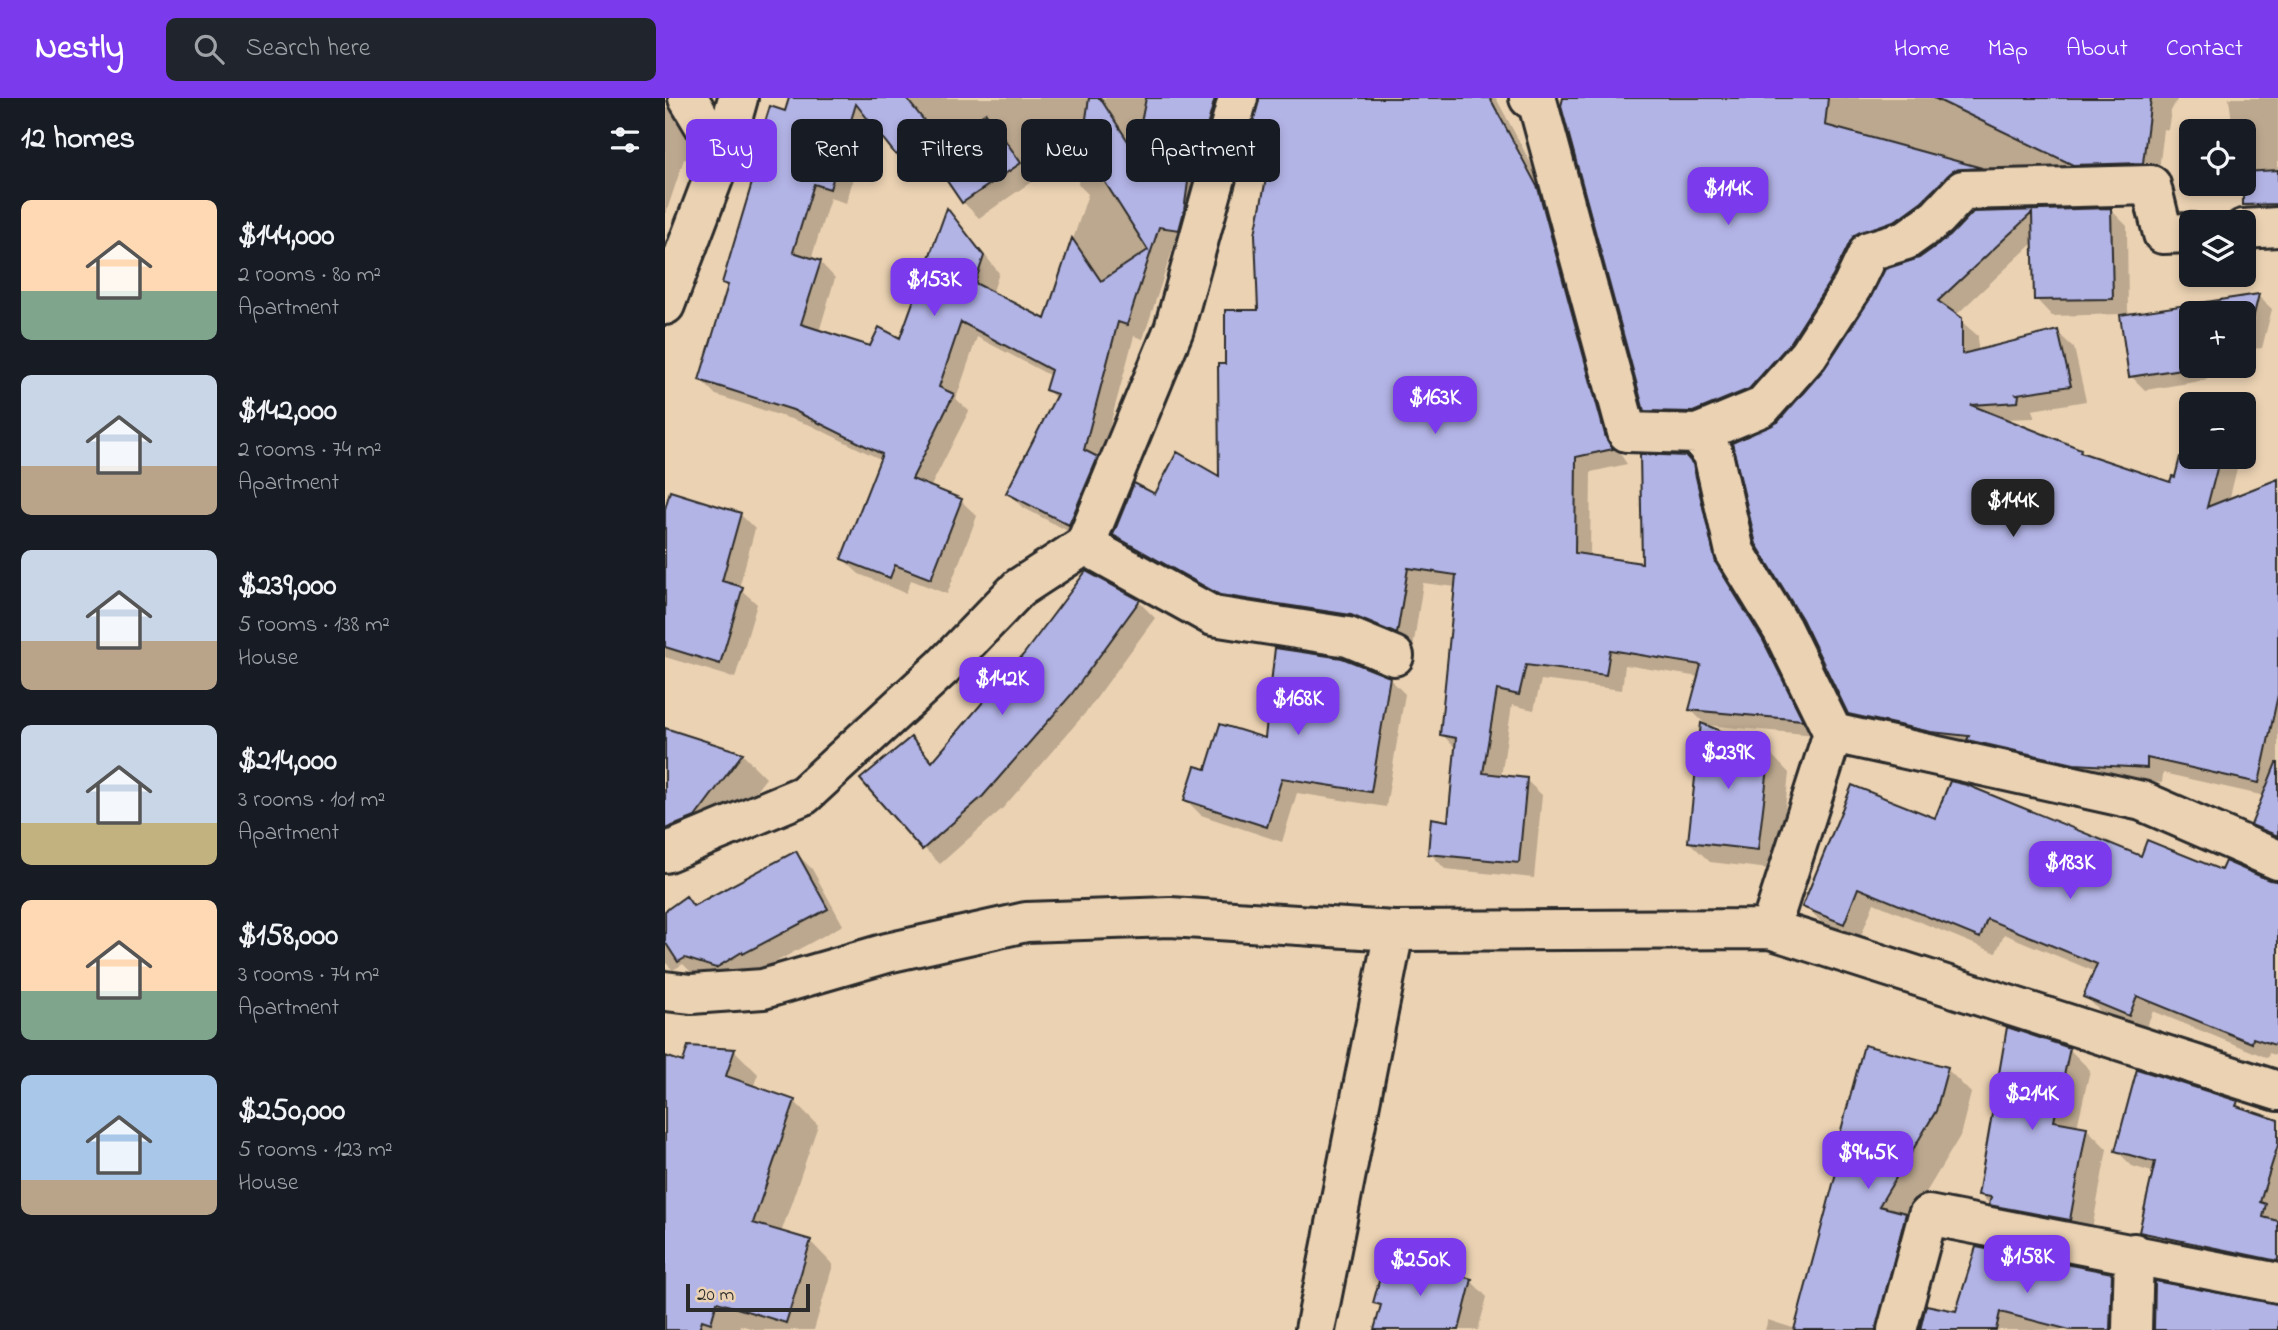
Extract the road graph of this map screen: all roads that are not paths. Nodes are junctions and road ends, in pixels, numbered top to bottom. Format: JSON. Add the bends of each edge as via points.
{"nodes":[{"id":1,"x":688,"y":98,"type":"edge"},
{"id":2,"x":738,"y":98,"type":"edge"},
{"id":3,"x":1238,"y":98,"type":"edge"},
{"id":4,"x":1529,"y":98,"type":"edge"},
{"id":5,"x":701,"y":119,"type":"edge"},
{"id":6,"x":732,"y":119,"type":"edge"},
{"id":7,"x":712,"y":182,"type":"edge"},
{"id":8,"x":2278,"y":227,"type":"edge"},
{"id":9,"x":2256,"y":228,"type":"edge"},
{"id":10,"x":2179,"y":233,"type":"edge"},
{"id":11,"x":665,"y":305,"type":"edge"},
{"id":12,"x":1697,"y":434,"type":"junction"},
{"id":13,"x":1086,"y":545,"type":"junction"},
{"id":14,"x":1394,"y":656,"type":"dead end"},
{"id":15,"x":1833,"y":733,"type":"junction"},
{"id":16,"x":665,"y":853,"type":"edge"},
{"id":17,"x":2278,"y":860,"type":"edge"},
{"id":18,"x":1770,"y":929,"type":"junction"},
{"id":19,"x":1395,"y":931,"type":"junction"},
{"id":20,"x":665,"y":991,"type":"edge"},
{"id":21,"x":2278,"y":1091,"type":"edge"},
{"id":22,"x":2134,"y":1254,"type":"junction"},
{"id":23,"x":2278,"y":1283,"type":"edge"},
{"id":24,"x":1315,"y":1330,"type":"edge"},
{"id":25,"x":1897,"y":1330,"type":"edge"},
{"id":26,"x":2132,"y":1330,"type":"edge"}],
"edges":[{"from":1,"to":5,"type":"street"},
{"from":2,"to":6,"type":"street"},
{"from":3,"to":13,"type":"street","via":[[1174,329]]},
{"from":4,"to":12,"type":"street","via":[[1538,104],[1627,432]]},
{"from":7,"to":11,"type":"street"},
{"from":8,"to":9,"type":"street"},
{"from":10,"to":12,"type":"street","via":[[2163,234],[2151,185],[1963,190],[1937,218],[1906,240],[1869,251],[1852,287],[1808,355],[1762,407]]},
{"from":12,"to":15,"type":"street","via":[[1713,454],[1735,552],[1782,629]]},
{"from":13,"to":14,"type":"street","via":[[1213,616],[1348,636]]},
{"from":13,"to":16,"type":"street","via":[[1019,588],[943,667],[804,795]]},
{"from":15,"to":17,"type":"street","via":[[2142,801]]},
{"from":15,"to":18,"type":"street"},
{"from":18,"to":19,"type":"street"},
{"from":18,"to":21,"type":"street"},
{"from":19,"to":20,"type":"street","via":[[1170,917],[1026,922],[887,953],[763,989],[691,994]]},
{"from":19,"to":24,"type":"street"},
{"from":22,"to":23,"type":"street"},
{"from":22,"to":25,"type":"street","via":[[1928,1215]]},
{"from":22,"to":26,"type":"street"}]}
